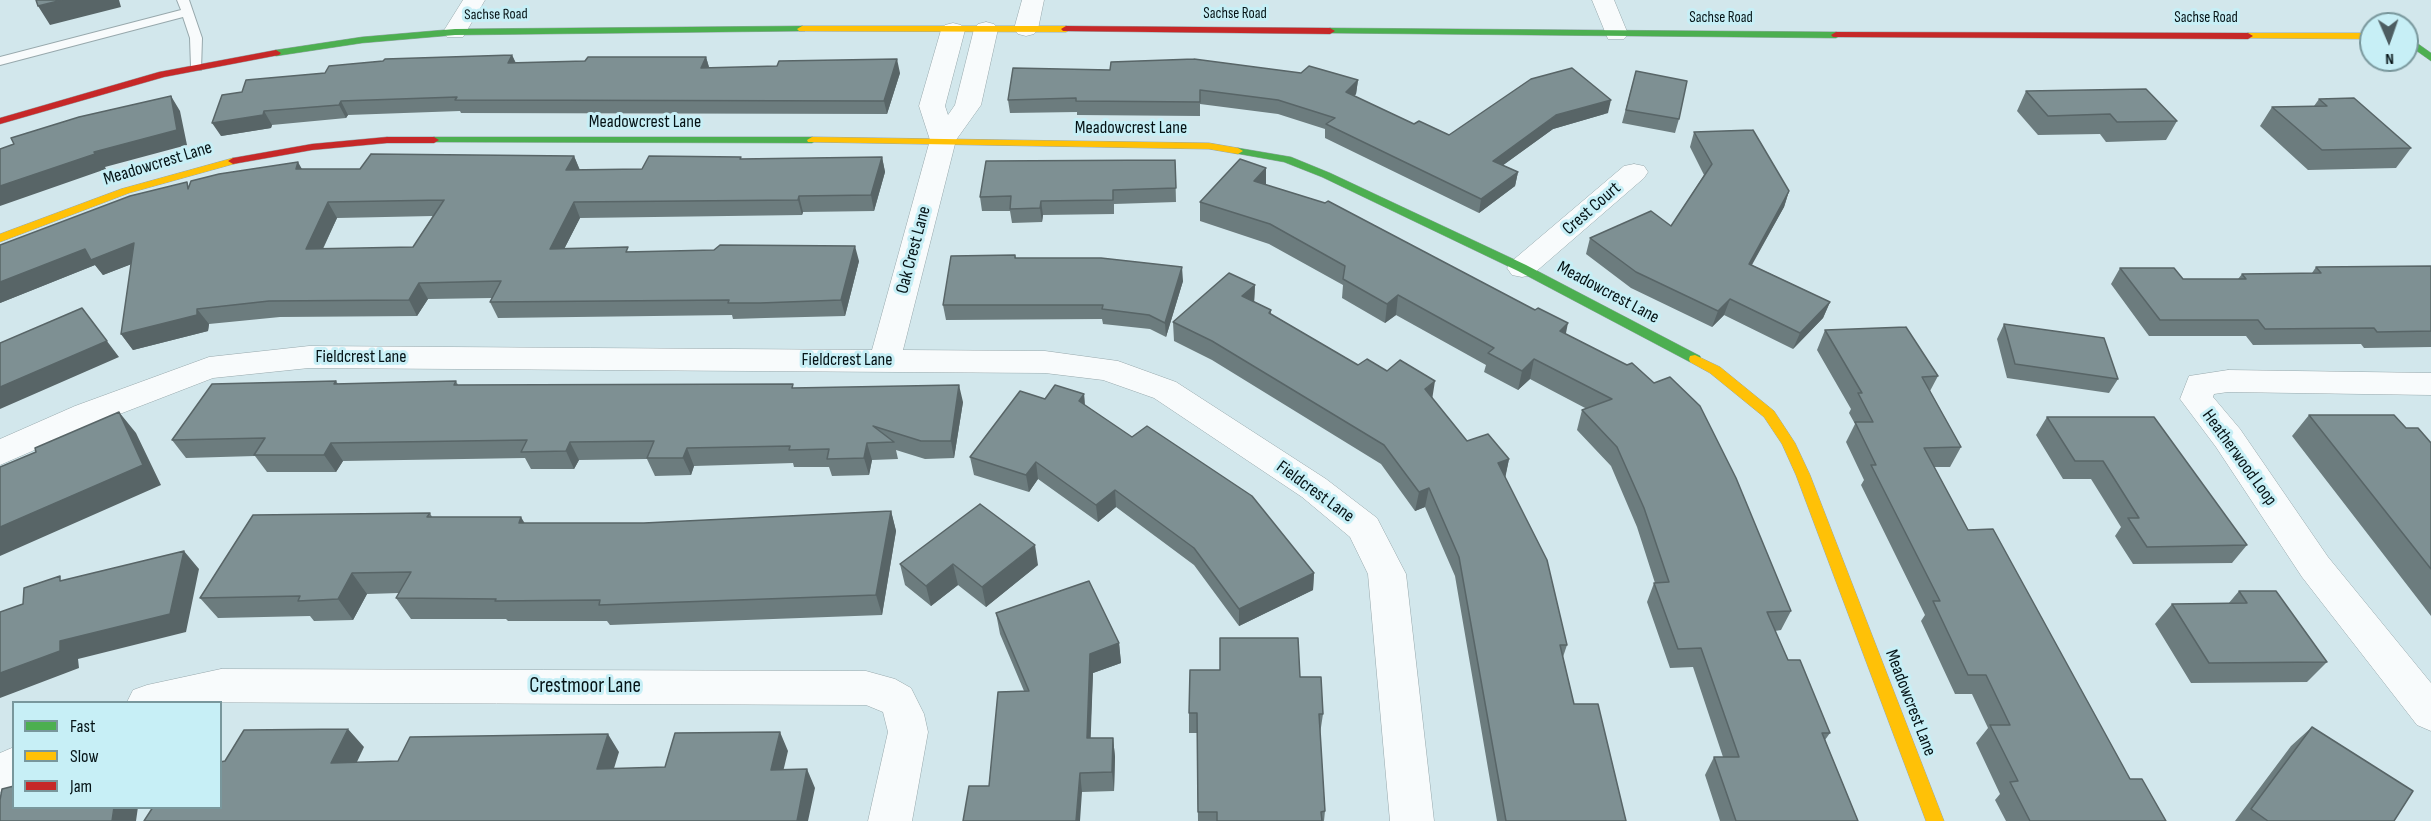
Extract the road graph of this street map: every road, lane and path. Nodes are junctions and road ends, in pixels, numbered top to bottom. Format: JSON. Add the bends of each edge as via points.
{"nodes":[{"id":1,"x":474,"y":0,"type":"edge"},
{"id":2,"x":1033,"y":0,"type":"edge"},
{"id":3,"x":1603,"y":0,"type":"edge"},
{"id":4,"x":185,"y":6,"type":"edge"},
{"id":5,"x":986,"y":29,"type":"junction"},
{"id":6,"x":1026,"y":29,"type":"junction"},
{"id":7,"x":952,"y":30,"type":"junction"},
{"id":8,"x":455,"y":32,"type":"junction"},
{"id":9,"x":1616,"y":34,"type":"junction"},
{"id":10,"x":2359,"y":36,"type":"edge"},
{"id":11,"x":2419,"y":36,"type":"edge"},
{"id":12,"x":2423,"y":36,"type":"dead end"},
{"id":13,"x":2419,"y":48,"type":"edge"},
{"id":14,"x":2431,"y":58,"type":"edge"},
{"id":15,"x":0,"y":61,"type":"edge"},
{"id":16,"x":197,"y":67,"type":"junction"},
{"id":17,"x":0,"y":121,"type":"edge"},
{"id":18,"x":943,"y":140,"type":"junction"},
{"id":19,"x":1634,"y":172,"type":"dead end"},
{"id":20,"x":0,"y":238,"type":"edge"},
{"id":21,"x":1522,"y":268,"type":"junction"},
{"id":22,"x":885,"y":360,"type":"junction"},
{"id":23,"x":2431,"y":384,"type":"edge"},
{"id":24,"x":0,"y":453,"type":"edge"},
{"id":25,"x":152,"y":701,"type":"edge"},
{"id":26,"x":2431,"y":713,"type":"edge"},
{"id":27,"x":890,"y":821,"type":"edge"},
{"id":28,"x":1413,"y":821,"type":"edge"},
{"id":29,"x":1935,"y":821,"type":"edge"}],
"edges":[{"from":1,"to":8,"type":"street"},
{"from":2,"to":6,"type":"street"},
{"from":3,"to":9,"type":"street"},
{"from":4,"to":15,"type":"lane"},
{"from":4,"to":16,"type":"lane","via":[[196,38]]},
{"from":5,"to":6,"type":"main road","name":"Sachse Road"},
{"from":5,"to":7,"type":"main road","name":"Sachse Road"},
{"from":5,"to":18,"type":"street","name":"Oak Crest Lane","via":[[968,105]]},
{"from":6,"to":9,"type":"main road","name":"Sachse Road"},
{"from":7,"to":8,"type":"main road","name":"Sachse Road"},
{"from":7,"to":18,"type":"street","via":[[932,106]]},
{"from":8,"to":16,"type":"main road","name":"Sachse Road","via":[[362,40]]},
{"from":9,"to":10,"type":"main road","name":"Sachse Road"},
{"from":11,"to":12,"type":"main road"},
{"from":13,"to":14,"type":"main road"},
{"from":16,"to":17,"type":"main road","name":"Sachse Road"},
{"from":18,"to":20,"type":"main road","name":"Meadowcrest Lane","via":[[387,140],[312,147],[222,163],[125,191]]},
{"from":18,"to":21,"type":"main road","name":"Meadowcrest Lane","via":[[982,144],[1209,146],[1287,159]]},
{"from":18,"to":22,"type":"street","name":"Oak Crest Lane"},
{"from":19,"to":21,"type":"street","name":"Crest Court"},
{"from":21,"to":29,"type":"main road","name":"Meadowcrest Lane","via":[[1715,370],[1769,414],[1803,475]]},
{"from":22,"to":24,"type":"street","name":"Fieldcrest Lane","via":[[309,357],[209,368],[87,414]]},
{"from":22,"to":28,"type":"street","name":"Fieldcrest Lane","via":[[1045,362],[1116,373],[1165,390],[1314,488],[1364,528],[1387,574]]},
{"from":23,"to":26,"type":"street","name":"Heatherwood Loop","via":[[2228,381],[2200,384],[2196,399],[2228,438],[2315,567]]},
{"from":25,"to":27,"type":"street","name":"Crestmoor Lane","via":[[221,686],[866,687],[897,700],[908,732]]}]}
